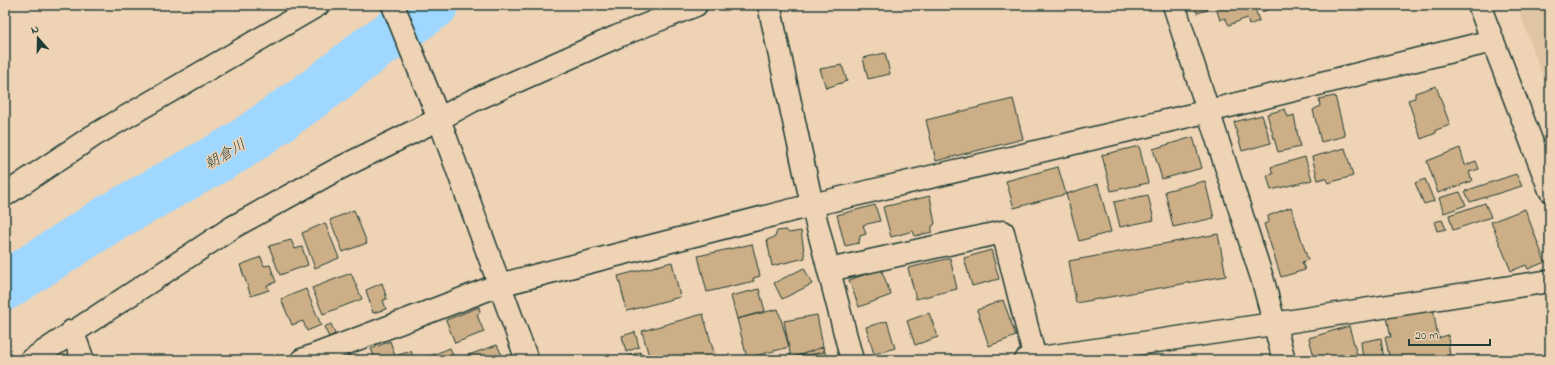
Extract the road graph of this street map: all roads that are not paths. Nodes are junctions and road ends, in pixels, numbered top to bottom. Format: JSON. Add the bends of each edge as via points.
{"nodes":[{"id":1,"x":318,"y":5,"type":"edge"},
{"id":2,"x":393,"y":5,"type":"edge"},
{"id":3,"x":696,"y":5,"type":"edge"},
{"id":4,"x":769,"y":5,"type":"edge"},
{"id":5,"x":1174,"y":5,"type":"edge"},
{"id":6,"x":1479,"y":5,"type":"edge"},
{"id":7,"x":1492,"y":41,"type":"junction"},
{"id":8,"x":1209,"y":111,"type":"junction"},
{"id":9,"x":436,"y":113,"type":"junction"},
{"id":10,"x":1550,"y":190,"type":"edge"},
{"id":11,"x":5,"y":195,"type":"edge"},
{"id":12,"x":812,"y":205,"type":"junction"},
{"id":13,"x":829,"y":270,"type":"junction"},
{"id":14,"x":1550,"y":281,"type":"edge"},
{"id":15,"x":499,"y":285,"type":"junction"},
{"id":16,"x":1273,"y":324,"type":"junction"},
{"id":17,"x":72,"y":331,"type":"junction"},
{"id":18,"x":1030,"y":359,"type":"edge"},
{"id":19,"x":31,"y":360,"type":"edge"},
{"id":20,"x":83,"y":360,"type":"edge"},
{"id":21,"x":302,"y":360,"type":"edge"},
{"id":22,"x":527,"y":360,"type":"edge"},
{"id":23,"x":852,"y":360,"type":"edge"},
{"id":24,"x":1284,"y":360,"type":"edge"}],
"edges":[{"from":1,"to":11,"type":"street","via":[[93,136]]},
{"from":2,"to":9,"type":"street"},
{"from":3,"to":9,"type":"street","via":[[601,43],[472,101]]},
{"from":4,"to":12,"type":"street"},
{"from":5,"to":8,"type":"street"},
{"from":6,"to":7,"type":"street"},
{"from":7,"to":8,"type":"street"},
{"from":7,"to":10,"type":"street"},
{"from":8,"to":12,"type":"street"},
{"from":8,"to":16,"type":"street","via":[[1263,281]]},
{"from":9,"to":15,"type":"street"},
{"from":9,"to":17,"type":"street","via":[[233,227]]},
{"from":12,"to":13,"type":"street"},
{"from":12,"to":15,"type":"street"},
{"from":13,"to":18,"type":"street","via":[[1003,232]]},
{"from":13,"to":23,"type":"street"},
{"from":14,"to":16,"type":"street"},
{"from":15,"to":21,"type":"street"},
{"from":15,"to":22,"type":"street"},
{"from":16,"to":18,"type":"street"},
{"from":16,"to":24,"type":"street"},
{"from":17,"to":19,"type":"street"},
{"from":17,"to":20,"type":"street"}]}
